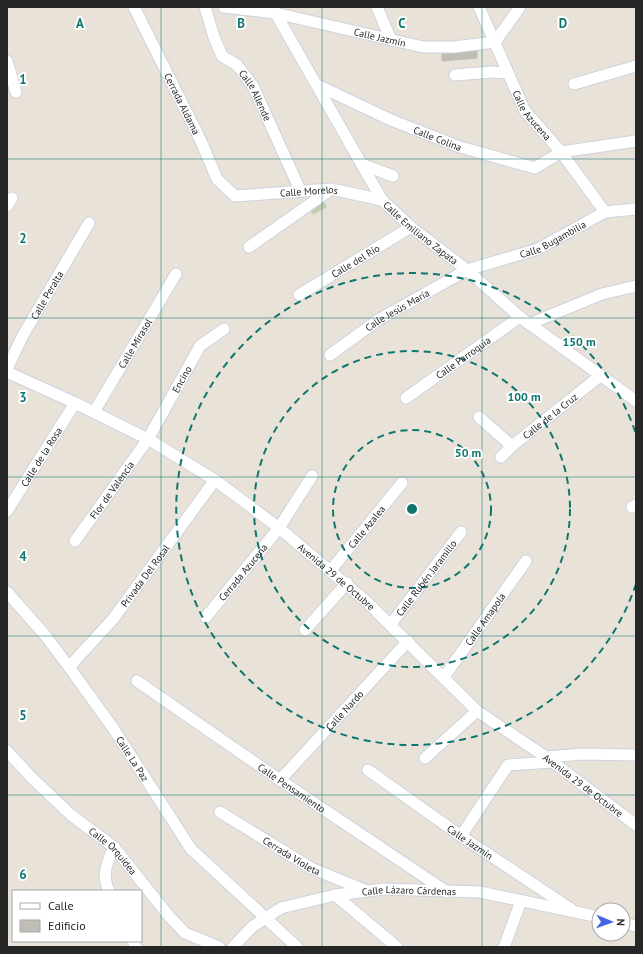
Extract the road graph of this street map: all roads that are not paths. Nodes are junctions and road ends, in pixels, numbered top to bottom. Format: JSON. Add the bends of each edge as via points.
{"nodes":[{"id":1,"x":134,"y":7,"type":"edge"},
{"id":2,"x":205,"y":7,"type":"edge"},
{"id":3,"x":224,"y":7,"type":"edge"},
{"id":4,"x":377,"y":7,"type":"edge"},
{"id":5,"x":479,"y":7,"type":"edge"},
{"id":6,"x":520,"y":7,"type":"edge"},
{"id":7,"x":274,"y":10,"type":"edge"},
{"id":8,"x":391,"y":40,"type":"junction"},
{"id":9,"x":495,"y":42,"type":"junction"},
{"id":10,"x":7,"y":62,"type":"edge"},
{"id":11,"x":636,"y":66,"type":"edge"},
{"id":12,"x":507,"y":73,"type":"junction"},
{"id":13,"x":455,"y":75,"type":"dead end"},
{"id":14,"x":574,"y":84,"type":"dead end"},
{"id":15,"x":317,"y":85,"type":"junction"},
{"id":16,"x":16,"y":92,"type":"dead end"},
{"id":17,"x":636,"y":141,"type":"edge"},
{"id":18,"x":562,"y":152,"type":"junction"},
{"id":19,"x":361,"y":164,"type":"junction"},
{"id":20,"x":393,"y":176,"type":"dead end"},
{"id":21,"x":331,"y":189,"type":"junction"},
{"id":22,"x":300,"y":190,"type":"junction"},
{"id":23,"x":235,"y":196,"type":"joint"},
{"id":24,"x":382,"y":200,"type":"junction"},
{"id":25,"x":636,"y":208,"type":"edge"},
{"id":26,"x":605,"y":212,"type":"junction"},
{"id":27,"x":89,"y":223,"type":"dead end"},
{"id":28,"x":411,"y":227,"type":"junction"},
{"id":29,"x":249,"y":247,"type":"dead end"},
{"id":30,"x":467,"y":270,"type":"junction"},
{"id":31,"x":176,"y":274,"type":"dead end"},
{"id":32,"x":636,"y":286,"type":"edge"},
{"id":33,"x":299,"y":295,"type":"dead end"},
{"id":34,"x":520,"y":317,"type":"junction"},
{"id":35,"x":529,"y":324,"type":"junction"},
{"id":36,"x":224,"y":329,"type":"dead end"},
{"id":37,"x":330,"y":355,"type":"dead end"},
{"id":38,"x":7,"y":369,"type":"edge"},
{"id":39,"x":7,"y":372,"type":"edge"},
{"id":40,"x":600,"y":376,"type":"junction"},
{"id":41,"x":406,"y":398,"type":"dead end"},
{"id":42,"x":636,"y":401,"type":"edge"},
{"id":43,"x":75,"y":403,"type":"junction"},
{"id":44,"x":94,"y":412,"type":"junction"},
{"id":45,"x":479,"y":417,"type":"dead end"},
{"id":46,"x":148,"y":439,"type":"junction"},
{"id":47,"x":512,"y":446,"type":"junction"},
{"id":48,"x":501,"y":457,"type":"dead end"},
{"id":49,"x":312,"y":476,"type":"dead end"},
{"id":50,"x":215,"y":480,"type":"junction"},
{"id":51,"x":402,"y":483,"type":"dead end"},
{"id":52,"x":7,"y":511,"type":"edge"},
{"id":53,"x":279,"y":528,"type":"junction"},
{"id":54,"x":461,"y":532,"type":"dead end"},
{"id":55,"x":75,"y":541,"type":"dead end"},
{"id":56,"x":526,"y":561,"type":"dead end"},
{"id":57,"x":331,"y":570,"type":"junction"},
{"id":58,"x":347,"y":583,"type":"junction"},
{"id":59,"x":7,"y":592,"type":"edge"},
{"id":60,"x":206,"y":617,"type":"dead end"},
{"id":61,"x":391,"y":624,"type":"junction"},
{"id":62,"x":305,"y":630,"type":"dead end"},
{"id":63,"x":408,"y":641,"type":"junction"},
{"id":64,"x":69,"y":667,"type":"junction"},
{"id":65,"x":444,"y":677,"type":"junction"},
{"id":66,"x":137,"y":681,"type":"dead end"},
{"id":67,"x":477,"y":711,"type":"junction"},
{"id":68,"x":7,"y":751,"type":"edge"},
{"id":69,"x":636,"y":754,"type":"edge"},
{"id":70,"x":425,"y":758,"type":"dead end"},
{"id":71,"x":549,"y":760,"type":"junction"},
{"id":72,"x":368,"y":770,"type":"dead end"},
{"id":73,"x":280,"y":780,"type":"junction"},
{"id":74,"x":220,"y":812,"type":"dead end"},
{"id":75,"x":636,"y":825,"type":"edge"},
{"id":76,"x":461,"y":836,"type":"junction"},
{"id":77,"x":114,"y":847,"type":"junction"},
{"id":78,"x":109,"y":890,"type":"edge"},
{"id":79,"x":368,"y":891,"type":"junction"},
{"id":80,"x":448,"y":892,"type":"junction"},
{"id":81,"x":335,"y":895,"type":"junction"},
{"id":82,"x":521,"y":901,"type":"junction"},
{"id":83,"x":575,"y":911,"type":"junction"},
{"id":84,"x":591,"y":915,"type":"edge"},
{"id":85,"x":265,"y":918,"type":"junction"},
{"id":86,"x":219,"y":947,"type":"edge"},
{"id":87,"x":233,"y":947,"type":"edge"},
{"id":88,"x":297,"y":947,"type":"edge"},
{"id":89,"x":397,"y":947,"type":"edge"},
{"id":90,"x":504,"y":947,"type":"edge"}],
"edges":[{"from":1,"to":23,"type":"street","name":"Cerrada Aldama","via":[[201,141],[217,179]]},
{"from":2,"to":22,"type":"street","name":"Calle Allende","via":[[222,56],[238,65],[253,86]]},
{"from":3,"to":7,"type":"street","name":"Calle Jazmín"},
{"from":4,"to":8,"type":"street"},
{"from":5,"to":9,"type":"street","name":"Calle Azucena"},
{"from":6,"to":9,"type":"street"},
{"from":7,"to":8,"type":"street","name":"Calle Jazmín"},
{"from":7,"to":15,"type":"street","name":"Calle Emiliano Zapata"},
{"from":8,"to":9,"type":"street","name":"Calle Jazmín","via":[[423,47],[454,48]]},
{"from":9,"to":12,"type":"street","name":"Calle Azucena"},
{"from":10,"to":16,"type":"street"},
{"from":11,"to":14,"type":"street"},
{"from":12,"to":13,"type":"street"},
{"from":12,"to":18,"type":"street","name":"Calle Azucena","via":[[525,111]]},
{"from":15,"to":18,"type":"street","name":"Calle Colina","via":[[391,120],[460,147],[535,168]]},
{"from":15,"to":19,"type":"street","name":"Calle Emiliano Zapata"},
{"from":17,"to":18,"type":"street"},
{"from":18,"to":26,"type":"street","name":"Calle Azucena"},
{"from":19,"to":20,"type":"street"},
{"from":19,"to":24,"type":"street","name":"Calle Emiliano Zapata"},
{"from":21,"to":22,"type":"street","name":"Calle Morelos"},
{"from":21,"to":24,"type":"street","name":"Calle Morelos"},
{"from":21,"to":29,"type":"street"},
{"from":22,"to":23,"type":"street","name":"Calle Morelos"},
{"from":24,"to":28,"type":"street","name":"Calle Emiliano Zapata"},
{"from":25,"to":26,"type":"street","name":"Calle Bugambilia"},
{"from":26,"to":30,"type":"street","name":"Calle Bugambilia","via":[[538,249]]},
{"from":27,"to":38,"type":"street","name":"Calle Peralta","via":[[22,337]]},
{"from":28,"to":30,"type":"street","name":"Calle Emiliano Zapata"},
{"from":28,"to":33,"type":"street","name":"Calle del Río"},
{"from":30,"to":34,"type":"street","name":"Calle Emiliano Zapata"},
{"from":30,"to":37,"type":"street","name":"Calle Jesús María","via":[[378,320]]},
{"from":31,"to":44,"type":"street","name":"Calle Mirasol"},
{"from":32,"to":35,"type":"street","via":[[602,294]]},
{"from":34,"to":35,"type":"street","name":"Calle Emiliano Zapata"},
{"from":34,"to":41,"type":"street","name":"Calle Parroquia"},
{"from":35,"to":40,"type":"street","name":"Calle Emiliano Zapata"},
{"from":36,"to":46,"type":"street","name":"Encino","via":[[200,346]]},
{"from":39,"to":43,"type":"street","name":"Avenida 29 de Octubre"},
{"from":40,"to":42,"type":"street","name":"Calle Emiliano Zapata"},
{"from":40,"to":47,"type":"street","name":"Calle de la Cruz"},
{"from":43,"to":44,"type":"street","name":"Avenida 29 de Octubre"},
{"from":43,"to":52,"type":"street","name":"Calle de la Rosa"},
{"from":44,"to":46,"type":"street","name":"Avenida 29 de Octubre"},
{"from":45,"to":47,"type":"street"},
{"from":46,"to":50,"type":"street","name":"Avenida 29 de Octubre"},
{"from":46,"to":55,"type":"street","name":"Flor de Valencia"},
{"from":47,"to":48,"type":"street","name":"Calle de la Cruz"},
{"from":49,"to":53,"type":"street","name":"Cerrada Azucena"},
{"from":50,"to":53,"type":"street","name":"Avenida 29 de Octubre"},
{"from":50,"to":64,"type":"street","name":"Privada Del Rosal","via":[[113,619]]},
{"from":51,"to":57,"type":"street","name":"Calle Azalea"},
{"from":53,"to":57,"type":"street","name":"Avenida 29 de Octubre"},
{"from":53,"to":60,"type":"street","name":"Cerrada Azucena"},
{"from":54,"to":61,"type":"street","name":"Calle Rubén Jaramillo"},
{"from":56,"to":65,"type":"street","name":"Calle Amapola"},
{"from":57,"to":58,"type":"street","name":"Avenida 29 de Octubre"},
{"from":58,"to":61,"type":"street","name":"Avenida 29 de Octubre"},
{"from":58,"to":62,"type":"street"},
{"from":59,"to":64,"type":"street","name":"Calle La Paz"},
{"from":61,"to":63,"type":"street","name":"Avenida 29 de Octubre"},
{"from":63,"to":65,"type":"street","name":"Avenida 29 de Octubre"},
{"from":63,"to":73,"type":"street","name":"Calle Nardo"},
{"from":64,"to":85,"type":"street","name":"Calle La Paz","via":[[113,728],[191,849]]},
{"from":65,"to":67,"type":"street","name":"Avenida 29 de Octubre"},
{"from":66,"to":73,"type":"street","name":"Calle Pensamiento"},
{"from":67,"to":70,"type":"street"},
{"from":67,"to":71,"type":"street","name":"Avenida 29 de Octubre"},
{"from":68,"to":77,"type":"street","name":"Calle Orquídea","via":[[71,815]]},
{"from":69,"to":71,"type":"street","via":[[583,754]]},
{"from":71,"to":75,"type":"street","name":"Avenida 29 de Octubre"},
{"from":71,"to":76,"type":"street","via":[[508,765]]},
{"from":72,"to":76,"type":"street","name":"Calle Jazmín"},
{"from":73,"to":80,"type":"street","name":"Calle Pensamiento"},
{"from":74,"to":79,"type":"street","name":"Cerrada Violeta","via":[[311,868]]},
{"from":76,"to":83,"type":"street","name":"Calle Jazmín"},
{"from":77,"to":78,"type":"street","via":[[105,867]]},
{"from":77,"to":86,"type":"street","name":"Calle Orquídea","via":[[185,933]]},
{"from":79,"to":80,"type":"street","name":"Calle Lázaro Cárdenas","via":[[384,889]]},
{"from":79,"to":81,"type":"street","name":"Calle Lázaro Cárdenas"},
{"from":80,"to":82,"type":"street","name":"Calle Lázaro Cárdenas","via":[[480,892]]},
{"from":81,"to":85,"type":"street","name":"Calle Lázaro Cárdenas","via":[[281,908]]},
{"from":81,"to":89,"type":"street"},
{"from":82,"to":83,"type":"street","name":"Calle Lázaro Cárdenas"},
{"from":82,"to":90,"type":"street"},
{"from":83,"to":84,"type":"street","name":"Calle Lázaro Cárdenas"},
{"from":85,"to":87,"type":"street","name":"Calle Lázaro Cárdenas","via":[[252,927]]},
{"from":85,"to":88,"type":"street","name":"Calle La Paz"}]}
